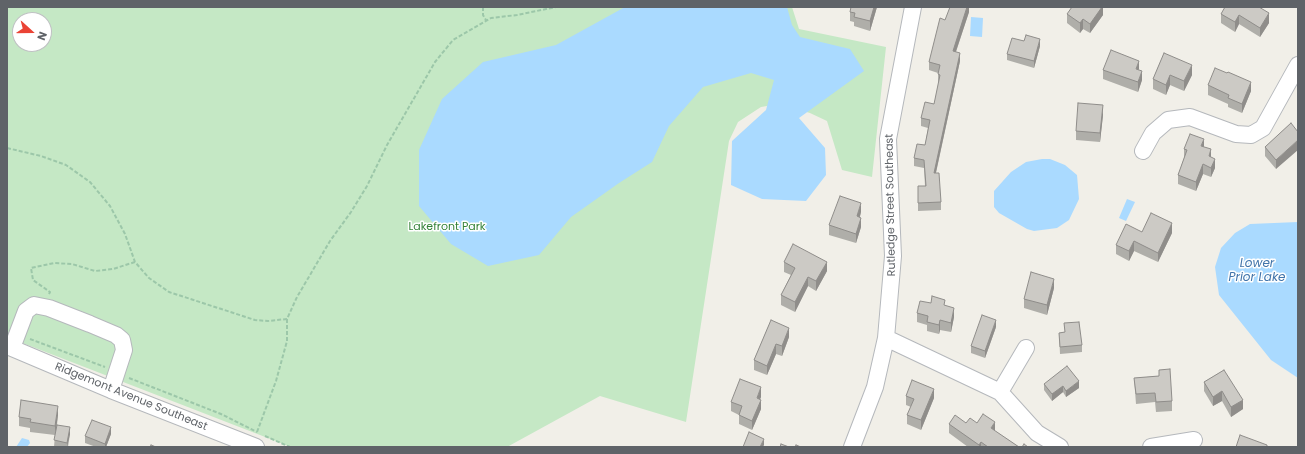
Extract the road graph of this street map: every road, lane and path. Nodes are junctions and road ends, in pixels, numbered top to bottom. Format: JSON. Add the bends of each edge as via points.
{"nodes":[{"id":1,"x":483,"y":7,"type":"edge"},
{"id":2,"x":556,"y":7,"type":"edge"},
{"id":3,"x":913,"y":7,"type":"edge"},
{"id":4,"x":486,"y":20,"type":"junction"},
{"id":5,"x":1298,"y":65,"type":"edge"},
{"id":6,"x":7,"y":148,"type":"edge"},
{"id":7,"x":1143,"y":151,"type":"dead end"},
{"id":8,"x":135,"y":262,"type":"junction"},
{"id":9,"x":49,"y":296,"type":"dead end"},
{"id":10,"x":287,"y":319,"type":"junction"},
{"id":11,"x":886,"y":338,"type":"junction"},
{"id":12,"x":12,"y":343,"type":"edge"},
{"id":13,"x":1026,"y":348,"type":"dead end"},
{"id":14,"x":117,"y":373,"type":"junction"},
{"id":15,"x":111,"y":390,"type":"junction"},
{"id":16,"x":1000,"y":392,"type":"junction"},
{"id":17,"x":256,"y":439,"type":"edge"},
{"id":18,"x":1194,"y":440,"type":"dead end"},
{"id":19,"x":290,"y":447,"type":"edge"},
{"id":20,"x":852,"y":447,"type":"edge"},
{"id":21,"x":1060,"y":447,"type":"edge"},
{"id":22,"x":1152,"y":447,"type":"edge"}],
"edges":[{"from":1,"to":4,"type":"path"},
{"from":2,"to":4,"type":"path"},
{"from":3,"to":11,"type":"street","name":"Rutledge Street Southeast","via":[[888,139],[893,256]]},
{"from":4,"to":10,"type":"path","via":[[453,40],[435,62],[387,145],[367,186],[330,241]]},
{"from":5,"to":7,"type":"street","via":[[1263,128],[1251,135],[1236,134],[1190,117],[1168,120],[1153,133]]},
{"from":6,"to":8,"type":"path","via":[[41,156],[66,166],[90,182],[110,206],[125,234]]},
{"from":8,"to":9,"type":"path","via":[[95,271],[72,264],[54,263],[31,268],[33,280],[50,292]]},
{"from":8,"to":10,"type":"path","via":[[149,278],[169,292],[255,320]]},
{"from":10,"to":17,"type":"path","via":[[287,341]]},
{"from":11,"to":16,"type":"street"},
{"from":11,"to":20,"type":"street","name":"Rutledge Street Southeast","via":[[875,387]]},
{"from":12,"to":14,"type":"path"},
{"from":12,"to":14,"type":"street","via":[[26,311],[34,305],[49,308],[116,335],[122,340],[124,350]]},
{"from":12,"to":15,"type":"street","name":"Ridgemont Avenue Southeast"},
{"from":13,"to":16,"type":"street"},
{"from":14,"to":15,"type":"street"},
{"from":14,"to":17,"type":"path","via":[[221,414]]},
{"from":15,"to":17,"type":"street","name":"Ridgemont Avenue Southeast"},
{"from":16,"to":21,"type":"street","via":[[1037,433]]},
{"from":17,"to":19,"type":"path"},
{"from":18,"to":22,"type":"street"}]}
